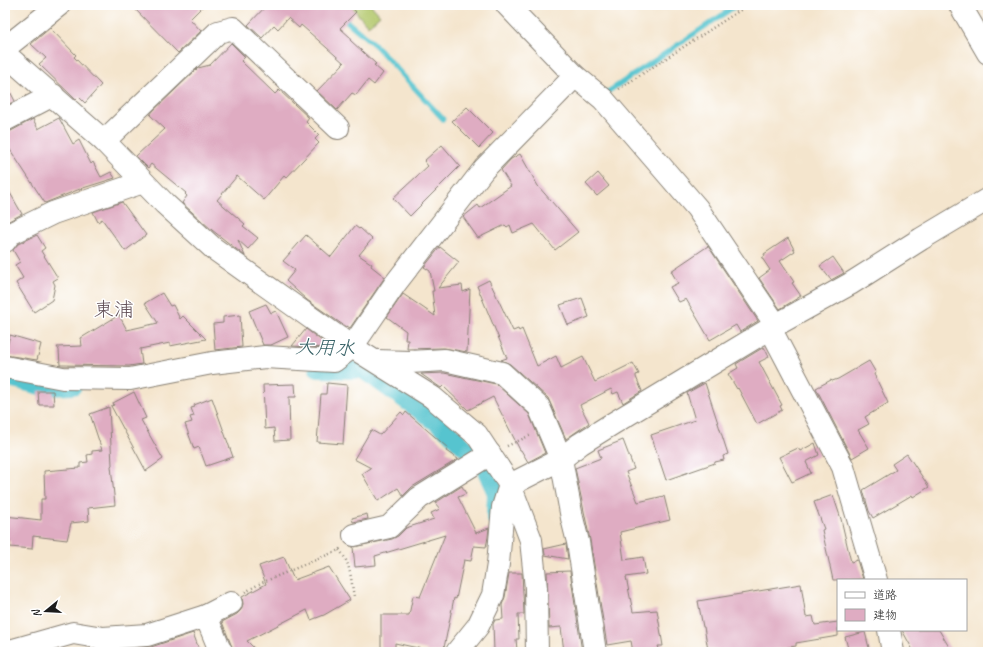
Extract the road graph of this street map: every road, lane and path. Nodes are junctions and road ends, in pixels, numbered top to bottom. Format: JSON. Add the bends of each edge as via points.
{"nodes":[{"id":1,"x":59,"y":5,"type":"edge"},
{"id":2,"x":507,"y":5,"type":"edge"},
{"id":3,"x":748,"y":5,"type":"edge"},
{"id":4,"x":960,"y":5,"type":"edge"},
{"id":5,"x":5,"y":48,"type":"edge"},
{"id":6,"x":988,"y":53,"type":"edge"},
{"id":7,"x":5,"y":54,"type":"edge"},
{"id":8,"x":575,"y":76,"type":"junction"},
{"id":9,"x":53,"y":95,"type":"junction"},
{"id":10,"x":603,"y":99,"type":"junction"},
{"id":11,"x":5,"y":120,"type":"edge"},
{"id":12,"x":338,"y":128,"type":"dead end"},
{"id":13,"x":104,"y":141,"type":"junction"},
{"id":14,"x":143,"y":182,"type":"junction"},
{"id":15,"x":988,"y":200,"type":"edge"},
{"id":16,"x":5,"y":241,"type":"edge"},
{"id":17,"x":773,"y":323,"type":"junction"},
{"id":18,"x":352,"y":347,"type":"junction"},
{"id":19,"x":376,"y":361,"type":"junction"},
{"id":20,"x":5,"y":367,"type":"edge"},
{"id":21,"x":547,"y":427,"type":"junction"},
{"id":22,"x":482,"y":459,"type":"junction"},
{"id":23,"x":561,"y":459,"type":"junction"},
{"id":24,"x":510,"y":484,"type":"junction"},
{"id":25,"x":346,"y":543,"type":"junction"},
{"id":26,"x":876,"y":579,"type":"edge"},
{"id":27,"x":354,"y":597,"type":"dead end"},
{"id":28,"x":231,"y":603,"type":"joint"},
{"id":29,"x":206,"y":616,"type":"junction"},
{"id":30,"x":889,"y":631,"type":"edge"},
{"id":31,"x":6,"y":652,"type":"edge"},
{"id":32,"x":222,"y":652,"type":"edge"},
{"id":33,"x":457,"y":652,"type":"edge"},
{"id":34,"x":537,"y":652,"type":"edge"},
{"id":35,"x":595,"y":652,"type":"edge"},
{"id":36,"x":893,"y":652,"type":"edge"}],
"edges":[{"from":1,"to":5,"type":"street"},
{"from":2,"to":8,"type":"street"},
{"from":3,"to":10,"type":"path"},
{"from":4,"to":6,"type":"street"},
{"from":7,"to":9,"type":"street"},
{"from":8,"to":10,"type":"street"},
{"from":8,"to":18,"type":"street","via":[[484,169],[395,284]]},
{"from":9,"to":11,"type":"street"},
{"from":9,"to":13,"type":"street"},
{"from":10,"to":17,"type":"street","via":[[697,208]]},
{"from":12,"to":13,"type":"street","via":[[233,28],[218,32]]},
{"from":13,"to":14,"type":"street"},
{"from":14,"to":16,"type":"street","via":[[53,213],[10,234]]},
{"from":14,"to":18,"type":"street","via":[[213,248]]},
{"from":15,"to":17,"type":"street","via":[[850,284]]},
{"from":17,"to":23,"type":"street","via":[[580,444]]},
{"from":17,"to":26,"type":"street","via":[[843,466]]},
{"from":18,"to":19,"type":"street"},
{"from":18,"to":20,"type":"street","via":[[334,361],[265,357],[212,363],[130,379],[63,378]]},
{"from":19,"to":21,"type":"street","via":[[445,360],[502,373],[539,406]]},
{"from":19,"to":22,"type":"street","via":[[432,396],[477,435]]},
{"from":21,"to":22,"type":"path"},
{"from":21,"to":23,"type":"street"},
{"from":22,"to":24,"type":"street"},
{"from":22,"to":25,"type":"street","via":[[419,498],[389,527]]},
{"from":23,"to":24,"type":"street"},
{"from":23,"to":35,"type":"street","via":[[578,542]]},
{"from":24,"to":33,"type":"street","via":[[503,507],[493,595],[478,626]]},
{"from":24,"to":34,"type":"street","via":[[531,540],[536,588]]},
{"from":25,"to":27,"type":"path","via":[[345,556]]},
{"from":25,"to":28,"type":"path","via":[[262,583],[238,596]]},
{"from":28,"to":29,"type":"street"},
{"from":29,"to":31,"type":"street","via":[[147,636],[103,638],[73,634]]},
{"from":29,"to":32,"type":"street"},
{"from":30,"to":36,"type":"street"}]}
